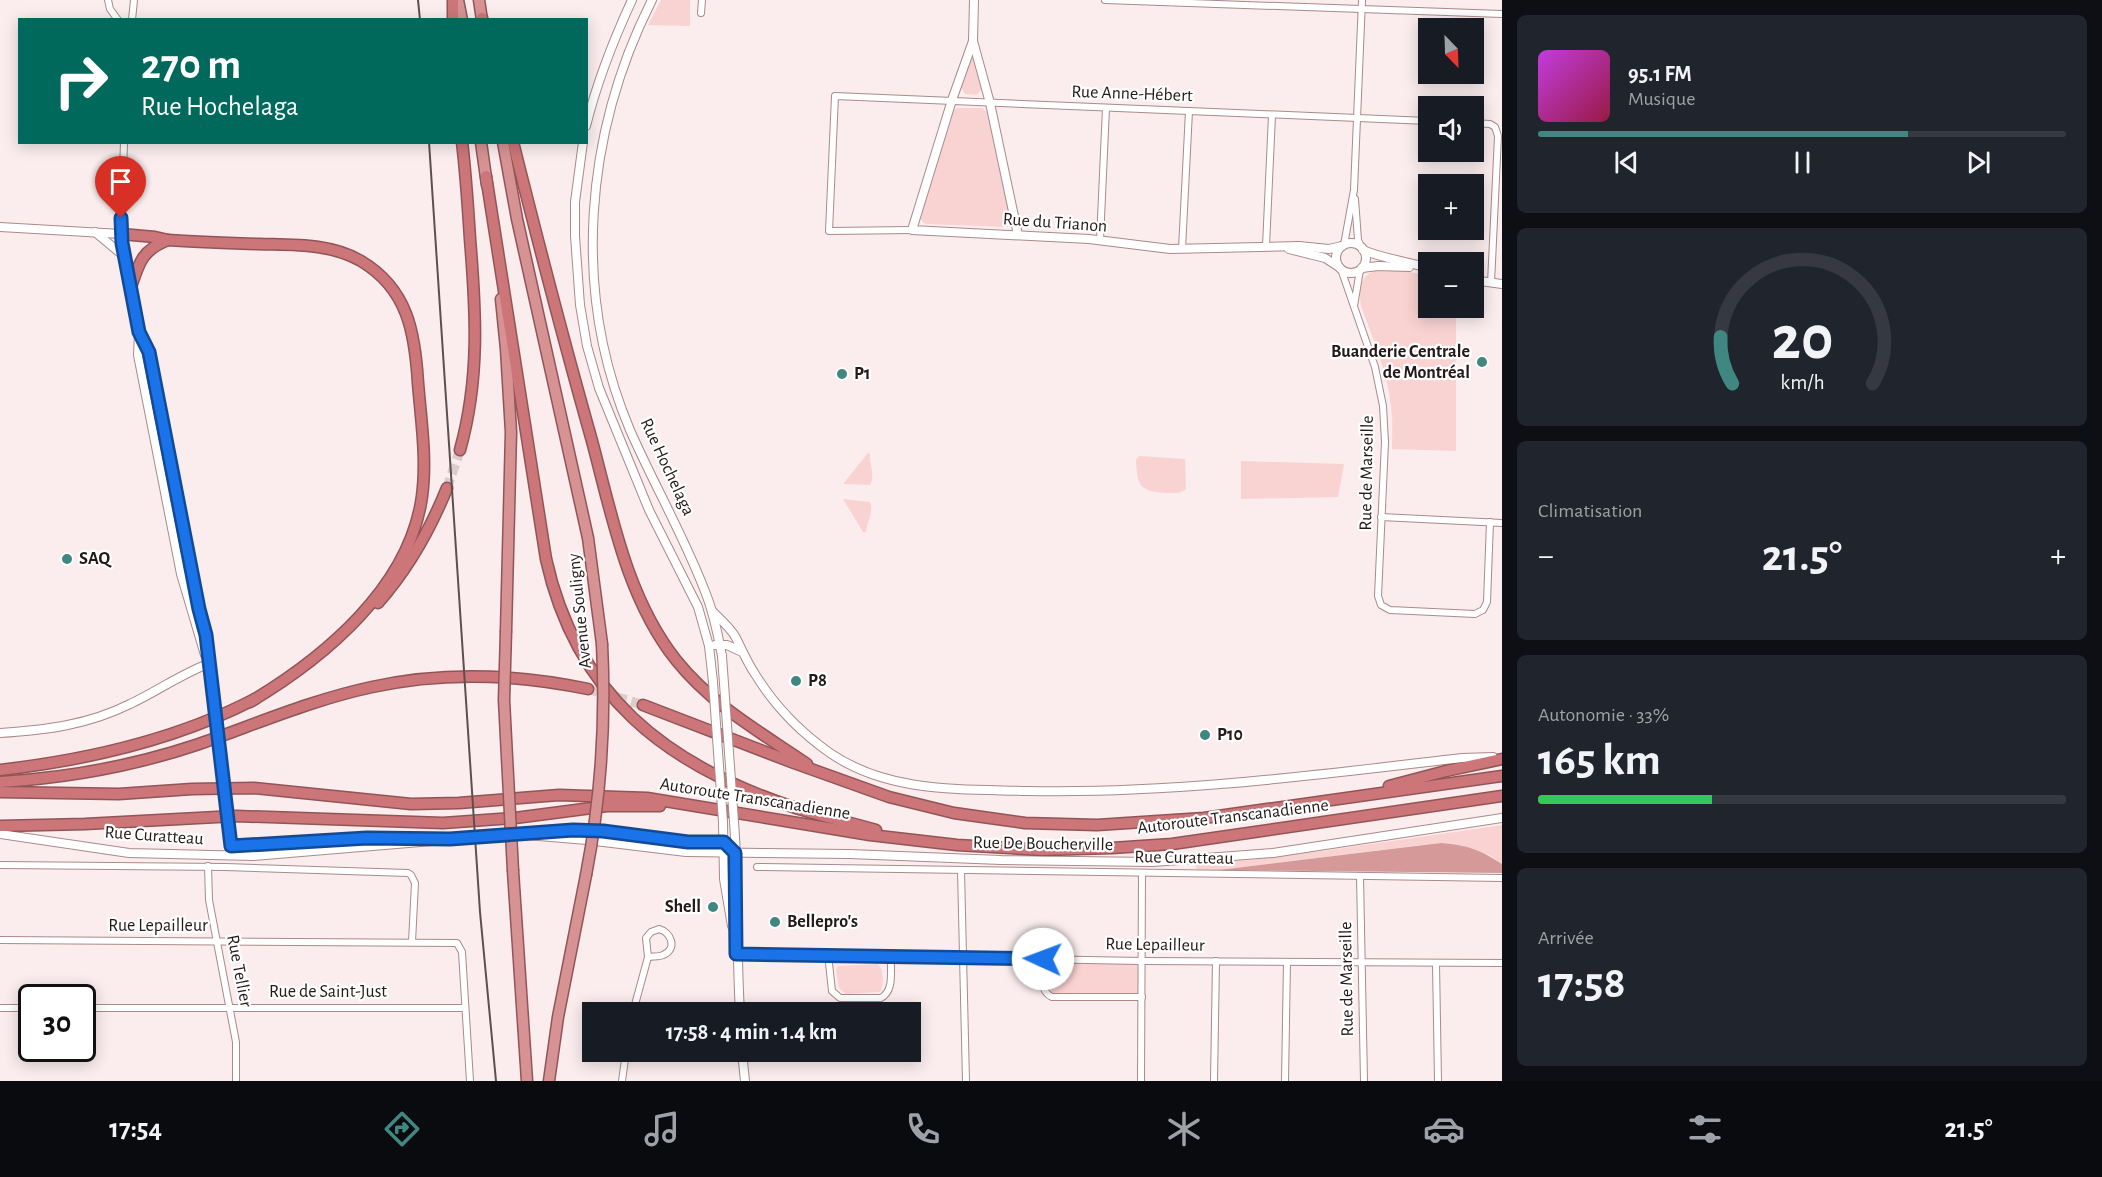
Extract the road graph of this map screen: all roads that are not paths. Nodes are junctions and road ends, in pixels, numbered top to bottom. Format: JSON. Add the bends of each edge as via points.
{"nodes":[{"id":1,"x":108,"y":0,"type":"edge"},
{"id":2,"x":134,"y":0,"type":"edge"},
{"id":3,"x":453,"y":0,"type":"edge"},
{"id":4,"x":458,"y":0,"type":"edge"},
{"id":5,"x":479,"y":0,"type":"edge"},
{"id":6,"x":632,"y":0,"type":"edge"},
{"id":7,"x":652,"y":0,"type":"edge"},
{"id":8,"x":702,"y":0,"type":"edge"},
{"id":9,"x":974,"y":0,"type":"edge"},
{"id":10,"x":1105,"y":0,"type":"edge"},
{"id":11,"x":1362,"y":0,"type":"edge"},
{"id":12,"x":1362,"y":9,"type":"junction"},
{"id":13,"x":701,"y":13,"type":"dead end"},
{"id":14,"x":1502,"y":14,"type":"edge"},
{"id":15,"x":117,"y":18,"type":"edge"},
{"id":16,"x":132,"y":18,"type":"edge"},
{"id":17,"x":453,"y":18,"type":"edge"},
{"id":18,"x":462,"y":18,"type":"edge"},
{"id":19,"x":482,"y":18,"type":"edge"},
{"id":20,"x":973,"y":41,"type":"junction"},
{"id":21,"x":952,"y":100,"type":"junction"},
{"id":22,"x":990,"y":103,"type":"junction"},
{"id":23,"x":1106,"y":108,"type":"junction"},
{"id":24,"x":1189,"y":111,"type":"junction"},
{"id":25,"x":1272,"y":115,"type":"junction"},
{"id":26,"x":588,"y":118,"type":"edge"},
{"id":27,"x":1357,"y":118,"type":"junction"},
{"id":28,"x":1418,"y":121,"type":"edge"},
{"id":29,"x":1484,"y":124,"type":"edge"},
{"id":30,"x":124,"y":144,"type":"edge"},
{"id":31,"x":462,"y":144,"type":"edge"},
{"id":32,"x":481,"y":144,"type":"edge"},
{"id":33,"x":503,"y":144,"type":"edge"},
{"id":34,"x":514,"y":144,"type":"edge"},
{"id":35,"x":583,"y":144,"type":"edge"},
{"id":36,"x":486,"y":176,"type":"junction"},
{"id":37,"x":1354,"y":190,"type":"junction"},
{"id":38,"x":0,"y":227,"type":"edge"},
{"id":39,"x":912,"y":230,"type":"junction"},
{"id":40,"x":95,"y":231,"type":"junction"},
{"id":41,"x":829,"y":231,"type":"joint"},
{"id":42,"x":121,"y":234,"type":"junction"},
{"id":43,"x":1018,"y":235,"type":"junction"},
{"id":44,"x":168,"y":240,"type":"junction"},
{"id":45,"x":1100,"y":240,"type":"junction"},
{"id":46,"x":1266,"y":246,"type":"junction"},
{"id":47,"x":1343,"y":246,"type":"junction"},
{"id":48,"x":1278,"y":247,"type":"junction"},
{"id":49,"x":1182,"y":249,"type":"junction"},
{"id":50,"x":1363,"y":249,"type":"junction"},
{"id":51,"x":125,"y":257,"type":"junction"},
{"id":52,"x":1418,"y":265,"type":"edge"},
{"id":53,"x":1340,"y":268,"type":"junction"},
{"id":54,"x":1418,"y":268,"type":"edge"},
{"id":55,"x":1361,"y":269,"type":"junction"},
{"id":56,"x":1484,"y":282,"type":"edge"},
{"id":57,"x":1491,"y":284,"type":"junction"},
{"id":58,"x":1502,"y":284,"type":"edge"},
{"id":59,"x":130,"y":287,"type":"junction"},
{"id":60,"x":1354,"y":309,"type":"junction"},
{"id":61,"x":139,"y":332,"type":"junction"},
{"id":62,"x":460,"y":450,"type":"tunnel mouth"},
{"id":63,"x":447,"y":488,"type":"tunnel mouth"},
{"id":64,"x":1381,"y":517,"type":"junction"},
{"id":65,"x":1490,"y":522,"type":"junction"},
{"id":66,"x":1502,"y":523,"type":"edge"},
{"id":67,"x":712,"y":611,"type":"junction"},
{"id":68,"x":720,"y":645,"type":"junction"},
{"id":69,"x":709,"y":646,"type":"junction"},
{"id":70,"x":741,"y":651,"type":"junction"},
{"id":71,"x":208,"y":664,"type":"junction"},
{"id":72,"x":588,"y":689,"type":"tunnel mouth"},
{"id":73,"x":250,"y":702,"type":"junction"},
{"id":74,"x":643,"y":705,"type":"tunnel mouth"},
{"id":75,"x":0,"y":733,"type":"edge"},
{"id":76,"x":1502,"y":758,"type":"edge"},
{"id":77,"x":0,"y":770,"type":"edge"},
{"id":78,"x":820,"y":772,"type":"junction"},
{"id":79,"x":1502,"y":776,"type":"edge"},
{"id":80,"x":0,"y":782,"type":"edge"},
{"id":81,"x":0,"y":792,"type":"edge"},
{"id":82,"x":1502,"y":796,"type":"edge"},
{"id":83,"x":1342,"y":799,"type":"junction"},
{"id":84,"x":1502,"y":803,"type":"edge"},
{"id":85,"x":1446,"y":804,"type":"junction"},
{"id":86,"x":744,"y":813,"type":"junction"},
{"id":87,"x":1502,"y":818,"type":"edge"},
{"id":88,"x":0,"y":826,"type":"edge"},
{"id":89,"x":0,"y":834,"type":"edge"},
{"id":90,"x":515,"y":834,"type":"junction"},
{"id":91,"x":907,"y":839,"type":"junction"},
{"id":92,"x":724,"y":842,"type":"junction"},
{"id":93,"x":231,"y":851,"type":"junction"},
{"id":94,"x":724,"y":853,"type":"junction"},
{"id":95,"x":735,"y":853,"type":"junction"},
{"id":96,"x":0,"y":865,"type":"edge"},
{"id":97,"x":208,"y":866,"type":"junction"},
{"id":98,"x":757,"y":867,"type":"dead end"},
{"id":99,"x":961,"y":870,"type":"junction"},
{"id":100,"x":1142,"y":874,"type":"junction"},
{"id":101,"x":1360,"y":876,"type":"junction"},
{"id":102,"x":1502,"y":878,"type":"edge"},
{"id":103,"x":0,"y":940,"type":"edge"},
{"id":104,"x":216,"y":941,"type":"junction"},
{"id":105,"x":412,"y":942,"type":"junction"},
{"id":106,"x":736,"y":954,"type":"junction"},
{"id":107,"x":828,"y":954,"type":"junction"},
{"id":108,"x":891,"y":955,"type":"junction"},
{"id":109,"x":648,"y":957,"type":"junction"},
{"id":110,"x":964,"y":957,"type":"junction"},
{"id":111,"x":1043,"y":959,"type":"junction"},
{"id":112,"x":1142,"y":961,"type":"junction"},
{"id":113,"x":1216,"y":961,"type":"junction"},
{"id":114,"x":1287,"y":962,"type":"junction"},
{"id":115,"x":1363,"y":962,"type":"junction"},
{"id":116,"x":1436,"y":963,"type":"junction"},
{"id":117,"x":1502,"y":963,"type":"edge"},
{"id":118,"x":1142,"y":997,"type":"junction"},
{"id":119,"x":635,"y":1002,"type":"edge"},
{"id":120,"x":739,"y":1002,"type":"edge"},
{"id":121,"x":229,"y":1007,"type":"junction"},
{"id":122,"x":0,"y":1008,"type":"edge"},
{"id":123,"x":18,"y":1008,"type":"edge"},
{"id":124,"x":96,"y":1008,"type":"edge"},
{"id":125,"x":465,"y":1008,"type":"junction"},
{"id":126,"x":625,"y":1062,"type":"edge"},
{"id":127,"x":743,"y":1062,"type":"edge"},
{"id":128,"x":236,"y":1081,"type":"edge"},
{"id":129,"x":470,"y":1081,"type":"edge"},
{"id":130,"x":527,"y":1081,"type":"edge"},
{"id":131,"x":549,"y":1081,"type":"edge"},
{"id":132,"x":622,"y":1081,"type":"edge"},
{"id":133,"x":745,"y":1081,"type":"edge"},
{"id":134,"x":966,"y":1081,"type":"edge"},
{"id":135,"x":1141,"y":1081,"type":"edge"},
{"id":136,"x":1214,"y":1081,"type":"edge"},
{"id":137,"x":1285,"y":1081,"type":"edge"},
{"id":138,"x":1364,"y":1081,"type":"edge"},
{"id":139,"x":1438,"y":1081,"type":"edge"}],
"edges":[{"from":1,"to":15,"type":"street"},
{"from":2,"to":16,"type":"street"},
{"from":3,"to":17,"type":"highway"},
{"from":4,"to":18,"type":"highway"},
{"from":5,"to":19,"type":"highway"},
{"from":6,"to":26,"type":"main road"},
{"from":7,"to":67,"type":"main road","name":"Rue Hochelaga","via":[[619,76],[601,143],[593,216],[595,292],[606,354],[624,413]]},
{"from":8,"to":13,"type":"street"},
{"from":9,"to":20,"type":"street"},
{"from":10,"to":12,"type":"street"},
{"from":11,"to":12,"type":"street"},
{"from":12,"to":14,"type":"street"},
{"from":12,"to":27,"type":"street"},
{"from":20,"to":21,"type":"street"},
{"from":20,"to":22,"type":"street"},
{"from":21,"to":22,"type":"street","name":"Rue Anne-Hébert"},
{"from":21,"to":39,"type":"street"},
{"from":21,"to":41,"type":"street","name":"Rue Anne-Hébert","via":[[836,96]]},
{"from":22,"to":23,"type":"street","name":"Rue Anne-Hébert"},
{"from":22,"to":43,"type":"street"},
{"from":23,"to":24,"type":"street","name":"Rue Anne-Hébert"},
{"from":23,"to":45,"type":"street"},
{"from":24,"to":25,"type":"street","name":"Rue Anne-Hébert"},
{"from":24,"to":49,"type":"street"},
{"from":25,"to":27,"type":"street","name":"Rue Anne-Hébert"},
{"from":25,"to":46,"type":"street"},
{"from":27,"to":28,"type":"street","name":"Rue Anne-Hébert"},
{"from":27,"to":37,"type":"street"},
{"from":29,"to":57,"type":"street","via":[[1495,127],[1498,136]]},
{"from":30,"to":42,"type":"street"},
{"from":31,"to":62,"type":"highway","via":[[476,347],[471,405]]},
{"from":32,"to":36,"type":"highway"},
{"from":33,"to":131,"type":"highway","name":"Avenue Souligny","bridge":true,"via":[[588,538],[602,644],[601,765],[595,824]]},
{"from":34,"to":78,"type":"highway","via":[[610,507],[642,605],[669,651],[703,690],[736,717]]},
{"from":35,"to":69,"type":"main road","name":"Rue Hochelaga","via":[[575,236],[580,305],[593,370],[649,510],[694,598]]},
{"from":36,"to":91,"type":"highway","via":[[541,529],[563,616],[582,655],[612,697],[644,729],[679,755],[792,807]]},
{"from":36,"to":130,"type":"highway","bridge":true,"via":[[506,349],[511,432],[504,700]]},
{"from":37,"to":47,"type":"street"},
{"from":37,"to":50,"type":"street","via":[[1358,240]]},
{"from":38,"to":40,"type":"street"},
{"from":39,"to":41,"type":"street","name":"Rue du Trianon"},
{"from":39,"to":43,"type":"street","name":"Rue du Trianon"},
{"from":40,"to":42,"type":"street"},
{"from":40,"to":51,"type":"street"},
{"from":42,"to":44,"type":"highway"},
{"from":42,"to":51,"type":"street"},
{"from":43,"to":45,"type":"street","name":"Rue du Trianon"},
{"from":44,"to":59,"type":"highway","via":[[144,255]]},
{"from":44,"to":73,"type":"highway","via":[[312,247],[351,256],[377,273],[397,296],[415,344],[424,470],[421,506],[410,539],[387,580],[340,636],[293,675]]},
{"from":45,"to":49,"type":"street","name":"Rue du Trianon"},
{"from":46,"to":48,"type":"street","name":"Rue du Trianon"},
{"from":46,"to":49,"type":"street","name":"Rue du Trianon"},
{"from":47,"to":48,"type":"street","name":"Rue du Trianon"},
{"from":47,"to":50,"type":"street","via":[[1352,244]]},
{"from":47,"to":53,"type":"street","via":[[1336,257]]},
{"from":48,"to":53,"type":"street","name":"Rue du Trianon","via":[[1325,258]]},
{"from":50,"to":52,"type":"street","via":[[1379,257]]},
{"from":50,"to":55,"type":"street","via":[[1366,259]]},
{"from":51,"to":59,"type":"street"},
{"from":53,"to":55,"type":"street","via":[[1350,273]]},
{"from":53,"to":60,"type":"street","name":"Rue de Marseille"},
{"from":54,"to":55,"type":"street"},
{"from":55,"to":60,"type":"street","name":"Rue de Marseille"},
{"from":56,"to":57,"type":"street"},
{"from":57,"to":58,"type":"street"},
{"from":59,"to":61,"type":"street"},
{"from":60,"to":64,"type":"street","name":"Rue de Marseille","via":[[1383,406]]},
{"from":61,"to":71,"type":"street","via":[[138,355],[181,574]]},
{"from":61,"to":71,"type":"street","via":[[149,352],[206,635]]},
{"from":63,"to":73,"type":"highway","via":[[407,565],[369,613],[316,661]]},
{"from":64,"to":65,"type":"street"},
{"from":64,"to":65,"type":"street","name":"Rue de Marseille","via":[[1378,596],[1380,605],[1400,611],[1475,614],[1483,610],[1487,602]]},
{"from":65,"to":66,"type":"street"},
{"from":67,"to":68,"type":"main road","name":"Rue Hochelaga"},
{"from":67,"to":70,"type":"main road","via":[[734,634]]},
{"from":68,"to":69,"type":"main road"},
{"from":68,"to":70,"type":"main road"},
{"from":68,"to":95,"type":"main road","name":"Rue Hochelaga","bridge":true},
{"from":69,"to":92,"type":"main road","name":"Rue Hochelaga","bridge":true},
{"from":70,"to":76,"type":"main road","via":[[774,700],[830,753],[879,776],[928,787],[1061,792],[1168,789],[1462,758]]},
{"from":71,"to":75,"type":"main road","via":[[93,720]]},
{"from":71,"to":93,"type":"main road","bridge":true},
{"from":72,"to":80,"type":"highway","via":[[488,676],[396,682],[339,695],[143,760],[68,775]]},
{"from":73,"to":77,"type":"highway","via":[[159,739],[75,759]]},
{"from":74,"to":78,"type":"highway","name":"Autoroute Transcanadienne"},
{"from":76,"to":83,"type":"highway"},
{"from":78,"to":83,"type":"highway","name":"Autoroute Transcanadienne","via":[[922,806],[985,818],[1049,824],[1174,820]]},
{"from":79,"to":83,"type":"highway","name":"Autoroute Transcanadienne"},
{"from":81,"to":86,"type":"highway","name":"Autoroute Transcanadienne","via":[[119,794],[254,788],[411,804],[591,795],[647,798]]},
{"from":82,"to":85,"type":"highway","name":"Autoroute Transcanadienne"},
{"from":84,"to":85,"type":"highway"},
{"from":85,"to":91,"type":"highway","name":"Autoroute Transcanadienne","via":[[1172,844],[1112,848],[1042,850]]},
{"from":86,"to":88,"type":"highway","via":[[631,805],[443,823],[236,816]]},
{"from":86,"to":91,"type":"highway","name":"Autoroute Transcanadienne"},
{"from":87,"to":95,"type":"main road","name":"Rue De Boucherville","via":[[1280,852],[1174,861]]},
{"from":89,"to":93,"type":"main road","name":"Rue Curatteau","via":[[129,853]]},
{"from":90,"to":92,"type":"main road","name":"Rue Curatteau","via":[[578,830]]},
{"from":90,"to":93,"type":"main road","name":"Rue Curatteau","via":[[450,839],[363,838]]},
{"from":90,"to":94,"type":"main road","name":"Rue Curatteau"},
{"from":92,"to":94,"type":"main road","name":"Rue Hochelaga"},
{"from":92,"to":95,"type":"main road"},
{"from":94,"to":95,"type":"main road","name":"Rue De Boucherville"},
{"from":94,"to":106,"type":"main road","name":"Rue Hochelaga","via":[[724,879]]},
{"from":95,"to":106,"type":"main road","name":"Rue Hochelaga"},
{"from":96,"to":97,"type":"street","name":"Rue Curatteau"},
{"from":97,"to":104,"type":"street","name":"Rue Tellier"},
{"from":97,"to":105,"type":"street","name":"Rue Curatteau","via":[[404,872],[415,883]]},
{"from":98,"to":99,"type":"street","name":"Rue Curatteau"},
{"from":99,"to":100,"type":"street","name":"Rue Curatteau"},
{"from":99,"to":110,"type":"street"},
{"from":100,"to":101,"type":"street","name":"Rue Curatteau"},
{"from":100,"to":112,"type":"street"},
{"from":101,"to":102,"type":"street","name":"Rue Curatteau"},
{"from":101,"to":115,"type":"street","name":"Rue de Marseille"},
{"from":103,"to":104,"type":"street","name":"Rue Lepailleur"},
{"from":104,"to":105,"type":"street","name":"Rue Lepailleur"},
{"from":104,"to":121,"type":"street","name":"Rue Tellier"},
{"from":105,"to":125,"type":"street","name":"Rue Lepailleur","via":[[460,945]]},
{"from":106,"to":107,"type":"street","name":"Rue Lepailleur"},
{"from":106,"to":120,"type":"main road","name":"Rue Hochelaga"},
{"from":107,"to":108,"type":"street","name":"Rue Lepailleur"},
{"from":107,"to":108,"type":"street","via":[[832,991],[840,998],[881,999],[890,990]]},
{"from":108,"to":110,"type":"street","name":"Rue Lepailleur"},
{"from":109,"to":109,"type":"street","via":[[667,952],[671,940],[667,932],[654,930],[648,934]]},
{"from":109,"to":119,"type":"street"},
{"from":110,"to":111,"type":"street","name":"Rue Lepailleur"},
{"from":110,"to":134,"type":"street"},
{"from":111,"to":112,"type":"street","name":"Rue Lepailleur"},
{"from":111,"to":118,"type":"street","via":[[1046,995]]},
{"from":112,"to":113,"type":"street","name":"Rue Lepailleur"},
{"from":112,"to":118,"type":"street"},
{"from":113,"to":114,"type":"street","name":"Rue Lepailleur"},
{"from":113,"to":136,"type":"street"},
{"from":114,"to":115,"type":"street","name":"Rue Lepailleur"},
{"from":114,"to":137,"type":"street"},
{"from":115,"to":116,"type":"street","name":"Rue Lepailleur"},
{"from":115,"to":138,"type":"street","name":"Rue de Marseille"},
{"from":116,"to":117,"type":"street","name":"Rue Lepailleur"},
{"from":116,"to":139,"type":"street"},
{"from":118,"to":135,"type":"street"},
{"from":121,"to":124,"type":"street","name":"Rue de Saint-Just"},
{"from":121,"to":125,"type":"street","name":"Rue de Saint-Just"},
{"from":121,"to":128,"type":"street","name":"Rue Tellier","via":[[236,1042]]},
{"from":122,"to":123,"type":"street"},
{"from":125,"to":129,"type":"street"},
{"from":126,"to":132,"type":"street"},
{"from":127,"to":133,"type":"main road"}]}
